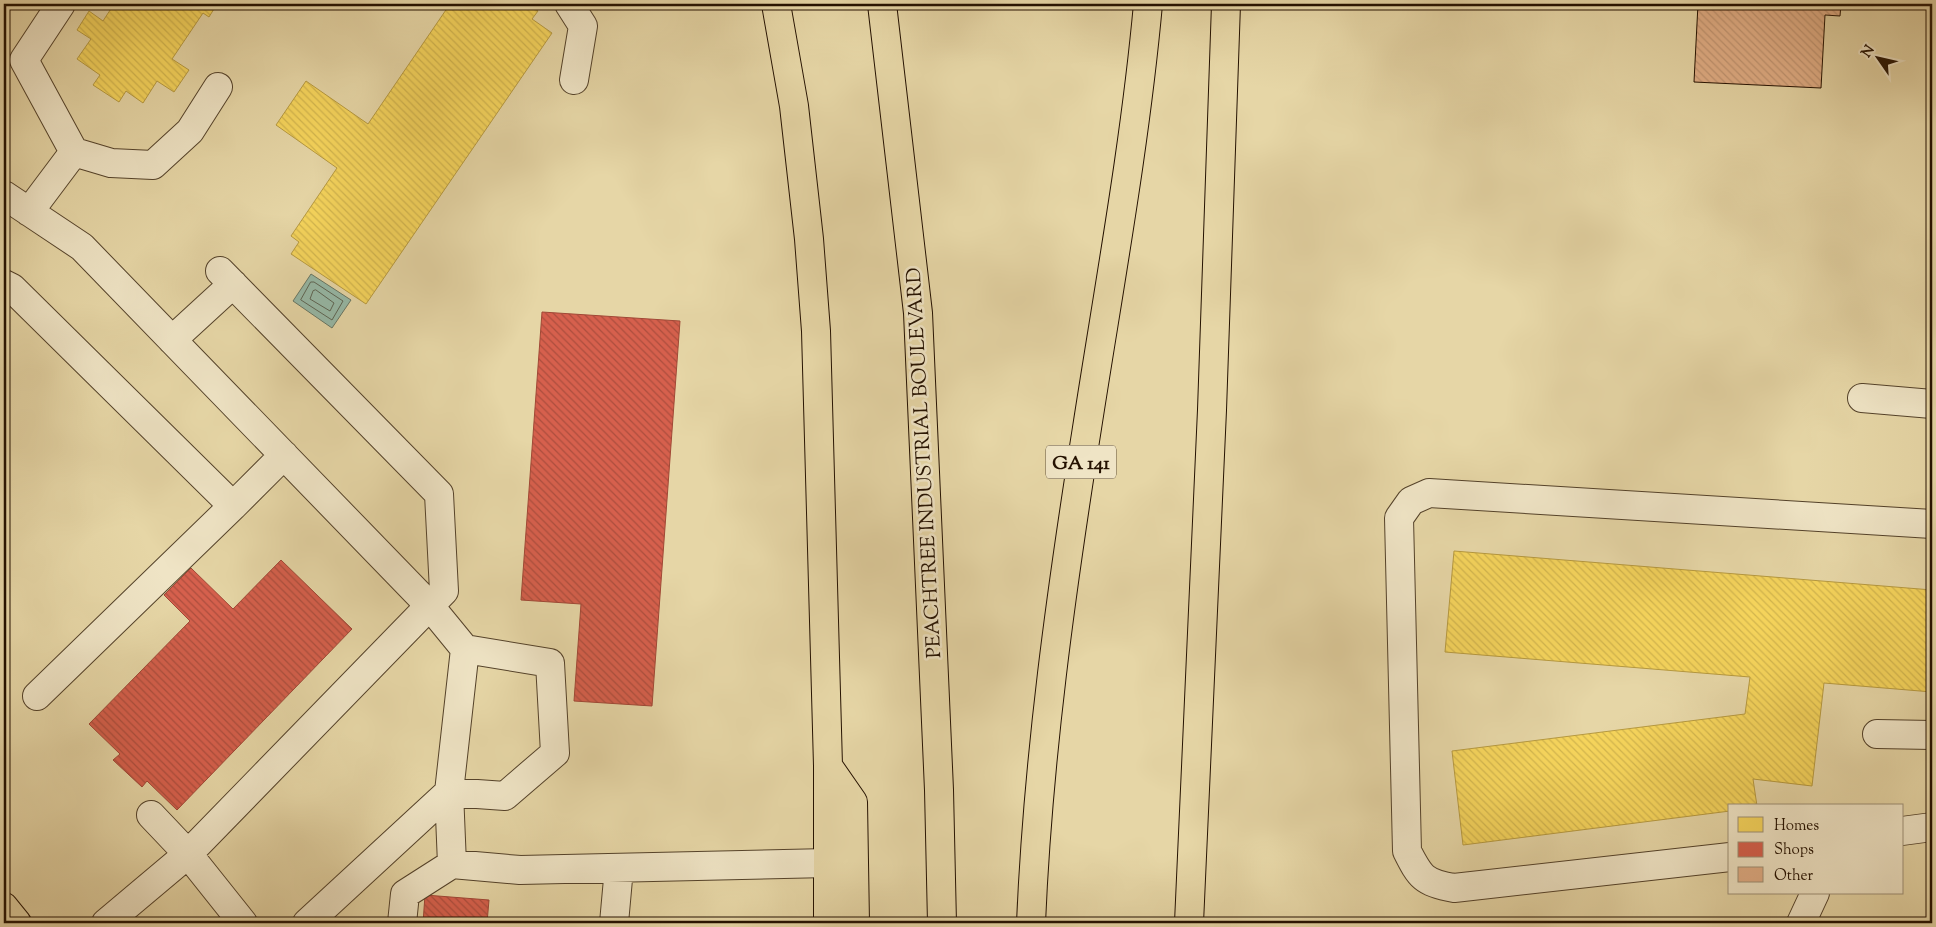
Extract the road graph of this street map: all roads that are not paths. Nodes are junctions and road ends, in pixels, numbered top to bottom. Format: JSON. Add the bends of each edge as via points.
{"nodes":[{"id":1,"x":62,"y":4,"type":"edge"},
{"id":2,"x":569,"y":4,"type":"edge"},
{"id":3,"x":776,"y":4,"type":"edge"},
{"id":4,"x":876,"y":4,"type":"edge"},
{"id":5,"x":882,"y":4,"type":"edge"},
{"id":6,"x":1148,"y":4,"type":"edge"},
{"id":7,"x":1226,"y":4,"type":"edge"},
{"id":8,"x":886,"y":41,"type":"junction"},
{"id":9,"x":574,"y":80,"type":"dead end"},
{"id":10,"x":218,"y":87,"type":"dead end"},
{"id":11,"x":74,"y":152,"type":"junction"},
{"id":12,"x":4,"y":195,"type":"edge"},
{"id":13,"x":29,"y":212,"type":"junction"},
{"id":14,"x":4,"y":284,"type":"edge"},
{"id":15,"x":172,"y":340,"type":"junction"},
{"id":16,"x":1862,"y":398,"type":"dead end"},
{"id":17,"x":1932,"y":404,"type":"edge"},
{"id":18,"x":284,"y":455,"type":"junction"},
{"id":19,"x":233,"y":506,"type":"junction"},
{"id":20,"x":1932,"y":524,"type":"edge"},
{"id":21,"x":429,"y":605,"type":"junction"},
{"id":22,"x":465,"y":649,"type":"junction"},
{"id":23,"x":37,"y":696,"type":"dead end"},
{"id":24,"x":1877,"y":734,"type":"dead end"},
{"id":25,"x":1932,"y":735,"type":"edge"},
{"id":26,"x":828,"y":766,"type":"junction"},
{"id":27,"x":448,"y":792,"type":"junction"},
{"id":28,"x":151,"y":815,"type":"dead end"},
{"id":29,"x":1932,"y":827,"type":"edge"},
{"id":30,"x":1904,"y":831,"type":"edge"},
{"id":31,"x":188,"y":854,"type":"junction"},
{"id":32,"x":1728,"y":857,"type":"edge"},
{"id":33,"x":828,"y":863,"type":"junction"},
{"id":34,"x":452,"y":864,"type":"junction"},
{"id":35,"x":619,"y":868,"type":"junction"},
{"id":36,"x":1815,"y":894,"type":"edge"},
{"id":37,"x":4,"y":907,"type":"edge"},
{"id":38,"x":17,"y":923,"type":"edge"},
{"id":39,"x":106,"y":923,"type":"edge"},
{"id":40,"x":243,"y":923,"type":"edge"},
{"id":41,"x":307,"y":923,"type":"edge"},
{"id":42,"x":402,"y":923,"type":"edge"},
{"id":43,"x":614,"y":923,"type":"edge"},
{"id":44,"x":828,"y":923,"type":"edge"},
{"id":45,"x":855,"y":923,"type":"edge"},
{"id":46,"x":942,"y":923,"type":"edge"},
{"id":47,"x":1031,"y":923,"type":"edge"},
{"id":48,"x":1189,"y":923,"type":"edge"},
{"id":49,"x":1801,"y":923,"type":"edge"}],
"edges":[{"from":1,"to":11,"type":"street","via":[[24,60]]},
{"from":2,"to":9,"type":"street","via":[[583,26]]},
{"from":3,"to":26,"type":"main road","via":[[794,106],[816,331]]},
{"from":4,"to":8,"type":"main road"},
{"from":5,"to":8,"type":"main road","name":"PEACHTREE INDUSTRIAL BOULEVARD"},
{"from":6,"to":47,"type":"main road","number":"GA 141","via":[[1125,200],[1087,427],[1055,648],[1040,786]]},
{"from":7,"to":48,"type":"main road"},
{"from":8,"to":46,"type":"main road","name":"PEACHTREE INDUSTRIAL BOULEVARD","via":[[918,313]]},
{"from":10,"to":11,"type":"street","via":[[190,131],[153,164],[112,163]]},
{"from":11,"to":13,"type":"street"},
{"from":12,"to":13,"type":"street"},
{"from":13,"to":15,"type":"street","via":[[82,247]]},
{"from":14,"to":19,"type":"street","via":[[12,288]]},
{"from":15,"to":18,"type":"street"},
{"from":15,"to":21,"type":"street","via":[[227,278],[439,494],[444,590]]},
{"from":16,"to":17,"type":"street"},
{"from":18,"to":19,"type":"street"},
{"from":18,"to":21,"type":"street"},
{"from":19,"to":23,"type":"street"},
{"from":20,"to":32,"type":"street","via":[[1428,493],[1411,501],[1399,518],[1407,851],[1417,871],[1434,884],[1454,888]]},
{"from":21,"to":22,"type":"street"},
{"from":21,"to":31,"type":"street"},
{"from":22,"to":27,"type":"street"},
{"from":22,"to":27,"type":"street","via":[[550,663],[555,753],[505,796]]},
{"from":24,"to":25,"type":"street"},
{"from":26,"to":33,"type":"main road"},
{"from":26,"to":45,"type":"main road","via":[[853,802]]},
{"from":27,"to":34,"type":"street"},
{"from":27,"to":41,"type":"street"},
{"from":28,"to":31,"type":"street"},
{"from":29,"to":30,"type":"street"},
{"from":31,"to":39,"type":"street"},
{"from":31,"to":40,"type":"street"},
{"from":33,"to":35,"type":"street"},
{"from":33,"to":44,"type":"main road"},
{"from":34,"to":35,"type":"street","via":[[520,870]]},
{"from":34,"to":42,"type":"street","via":[[405,894]]},
{"from":35,"to":43,"type":"street"},
{"from":36,"to":49,"type":"street"},
{"from":37,"to":38,"type":"main road"}]}
